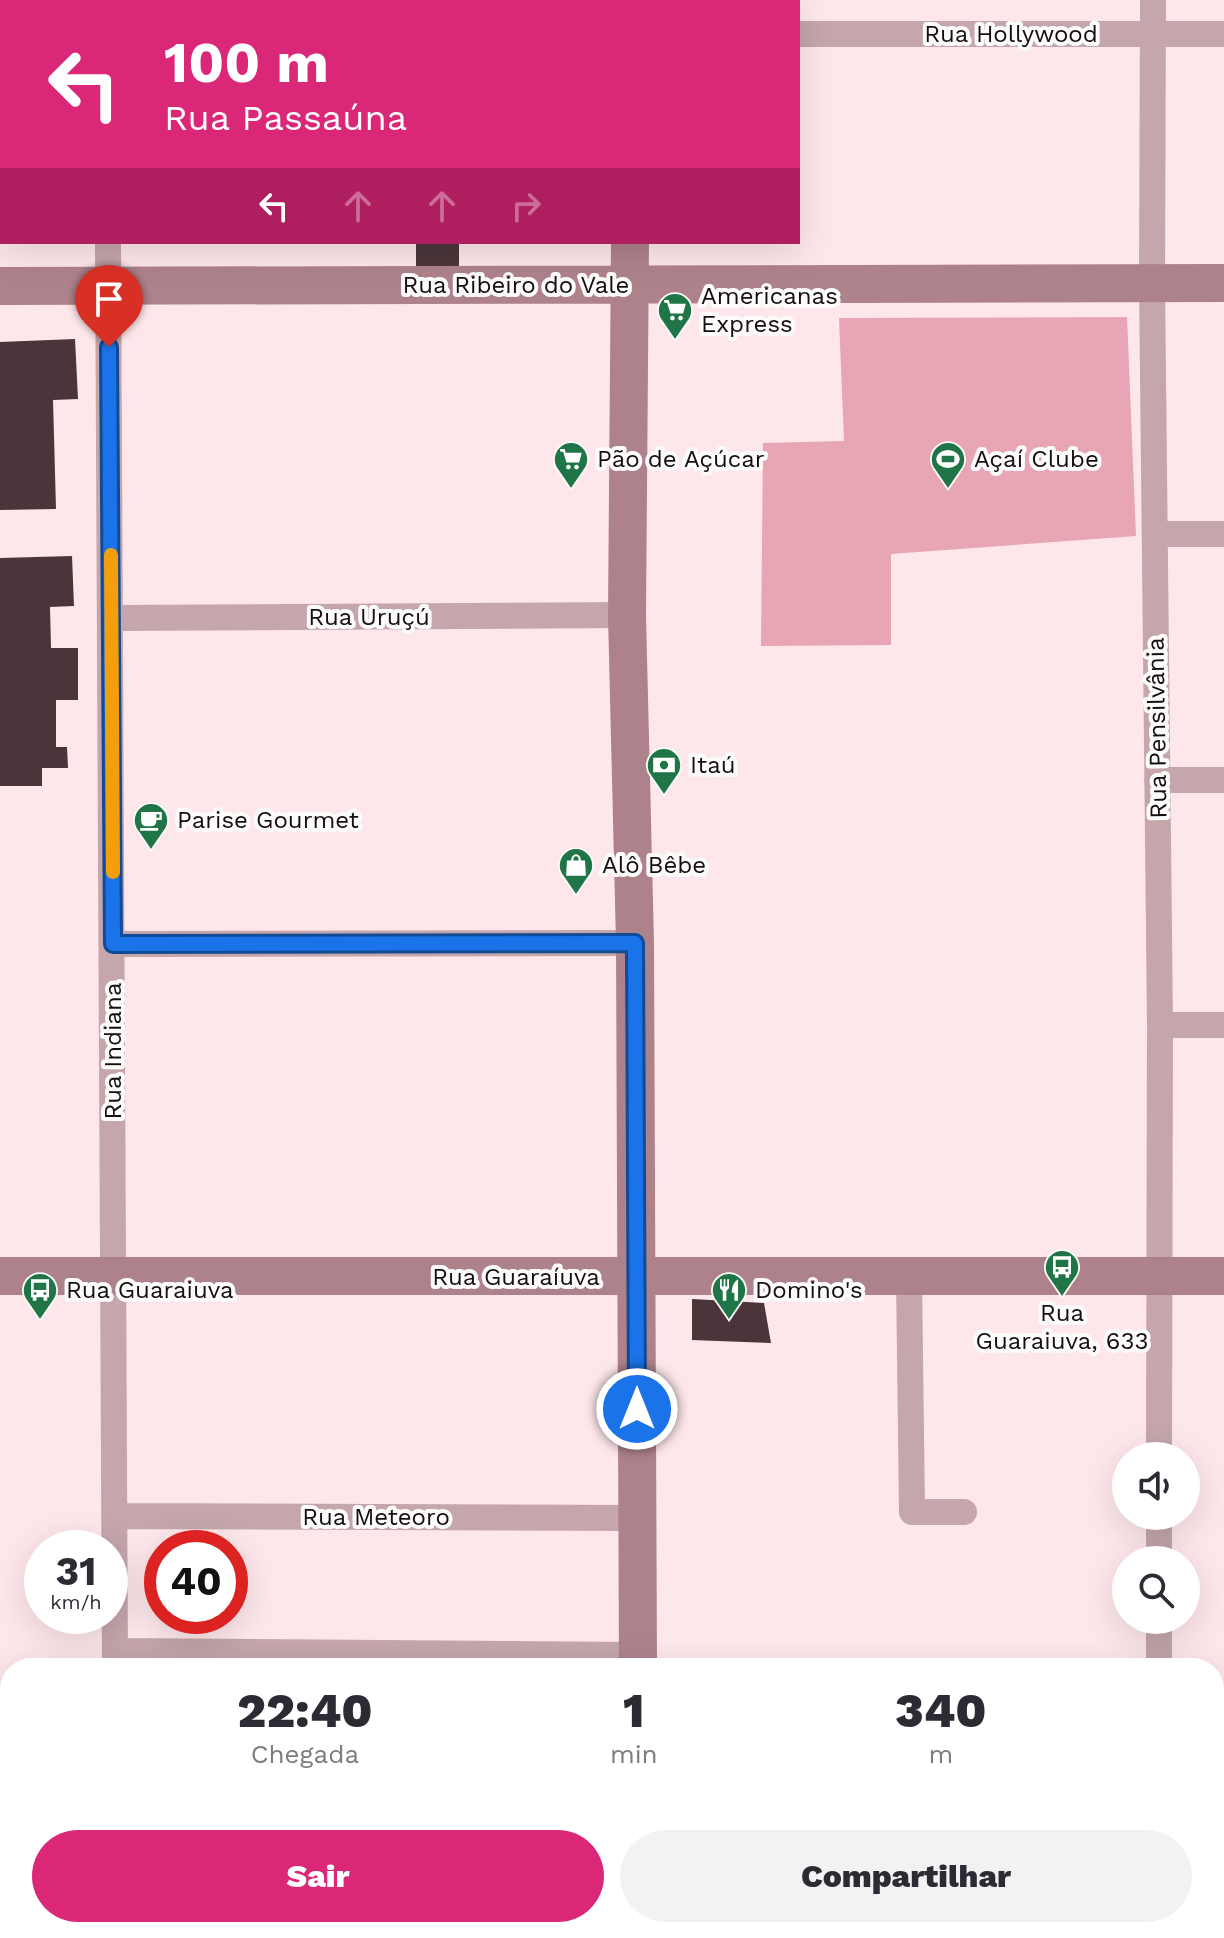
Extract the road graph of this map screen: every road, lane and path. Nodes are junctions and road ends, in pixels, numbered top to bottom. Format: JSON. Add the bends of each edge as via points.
{"nodes":[{"id":1,"x":1153,"y":0,"type":"edge"},
{"id":2,"x":800,"y":34,"type":"edge"},
{"id":3,"x":1154,"y":34,"type":"junction"},
{"id":4,"x":1224,"y":34,"type":"edge"},
{"id":5,"x":108,"y":244,"type":"edge"},
{"id":6,"x":630,"y":244,"type":"edge"},
{"id":7,"x":1152,"y":283,"type":"junction"},
{"id":8,"x":1224,"y":283,"type":"edge"},
{"id":9,"x":629,"y":285,"type":"junction"},
{"id":10,"x":0,"y":286,"type":"edge"},
{"id":11,"x":109,"y":286,"type":"junction"},
{"id":12,"x":1155,"y":534,"type":"junction"},
{"id":13,"x":1224,"y":534,"type":"edge"},
{"id":14,"x":627,"y":615,"type":"junction"},
{"id":15,"x":112,"y":618,"type":"junction"},
{"id":16,"x":1157,"y":780,"type":"junction"},
{"id":17,"x":1224,"y":780,"type":"edge"},
{"id":18,"x":635,"y":943,"type":"junction"},
{"id":19,"x":113,"y":944,"type":"junction"},
{"id":20,"x":1160,"y":1025,"type":"junction"},
{"id":21,"x":1224,"y":1025,"type":"edge"},
{"id":22,"x":0,"y":1276,"type":"edge"},
{"id":23,"x":114,"y":1276,"type":"junction"},
{"id":24,"x":909,"y":1276,"type":"junction"},
{"id":25,"x":1158,"y":1276,"type":"junction"},
{"id":26,"x":1224,"y":1276,"type":"edge"},
{"id":27,"x":637,"y":1277,"type":"junction"},
{"id":28,"x":1159,"y":1442,"type":"edge"},
{"id":29,"x":964,"y":1512,"type":"dead end"},
{"id":30,"x":115,"y":1516,"type":"junction"},
{"id":31,"x":638,"y":1518,"type":"junction"},
{"id":32,"x":1159,"y":1634,"type":"edge"},
{"id":33,"x":115,"y":1658,"type":"edge"},
{"id":34,"x":638,"y":1658,"type":"edge"},
{"id":35,"x":1159,"y":1658,"type":"edge"}],
"edges":[{"from":1,"to":3,"type":"street","name":"Rua Pensilvânia"},
{"from":2,"to":3,"type":"street","name":"Rua Hollywood"},
{"from":3,"to":4,"type":"street","name":"Rua Hollywood"},
{"from":3,"to":7,"type":"street","name":"Rua Pensilvânia"},
{"from":5,"to":11,"type":"street","name":"Rua Indiana"},
{"from":6,"to":9,"type":"street"},
{"from":7,"to":8,"type":"street","name":"Rua Ribeiro do Vale"},
{"from":7,"to":9,"type":"street","name":"Rua Ribeiro do Vale"},
{"from":7,"to":12,"type":"street","name":"Rua Pensilvânia"},
{"from":9,"to":11,"type":"street","name":"Rua Ribeiro do Vale"},
{"from":9,"to":14,"type":"street"},
{"from":10,"to":11,"type":"street","name":"Rua Ribeiro do Vale"},
{"from":11,"to":15,"type":"street","name":"Rua Indiana"},
{"from":12,"to":13,"type":"street"},
{"from":12,"to":16,"type":"street","name":"Rua Pensilvânia"},
{"from":14,"to":15,"type":"street","name":"Rua Uruçú"},
{"from":14,"to":18,"type":"street"},
{"from":15,"to":19,"type":"street","name":"Rua Indiana"},
{"from":16,"to":17,"type":"street"},
{"from":16,"to":20,"type":"street","name":"Rua Pensilvânia"},
{"from":18,"to":19,"type":"street"},
{"from":18,"to":27,"type":"street"},
{"from":19,"to":23,"type":"street","name":"Rua Indiana"},
{"from":20,"to":21,"type":"street"},
{"from":20,"to":25,"type":"street","name":"Rua Pensilvânia"},
{"from":22,"to":23,"type":"street","name":"Rua Guaraíuva"},
{"from":23,"to":27,"type":"street","name":"Rua Guaraíuva"},
{"from":23,"to":30,"type":"street","name":"Rua Indiana"},
{"from":24,"to":25,"type":"street","name":"Rua Guaraíuva"},
{"from":24,"to":27,"type":"street","name":"Rua Guaraíuva"},
{"from":24,"to":29,"type":"street","via":[[912,1512]]},
{"from":25,"to":26,"type":"street","name":"Rua Guaraíuva"},
{"from":25,"to":28,"type":"street","name":"Rua Pensilvânia"},
{"from":27,"to":31,"type":"street"},
{"from":30,"to":31,"type":"street","name":"Rua Meteoro"},
{"from":30,"to":33,"type":"street","name":"Rua Indiana"},
{"from":31,"to":34,"type":"street"},
{"from":32,"to":35,"type":"street"}]}
